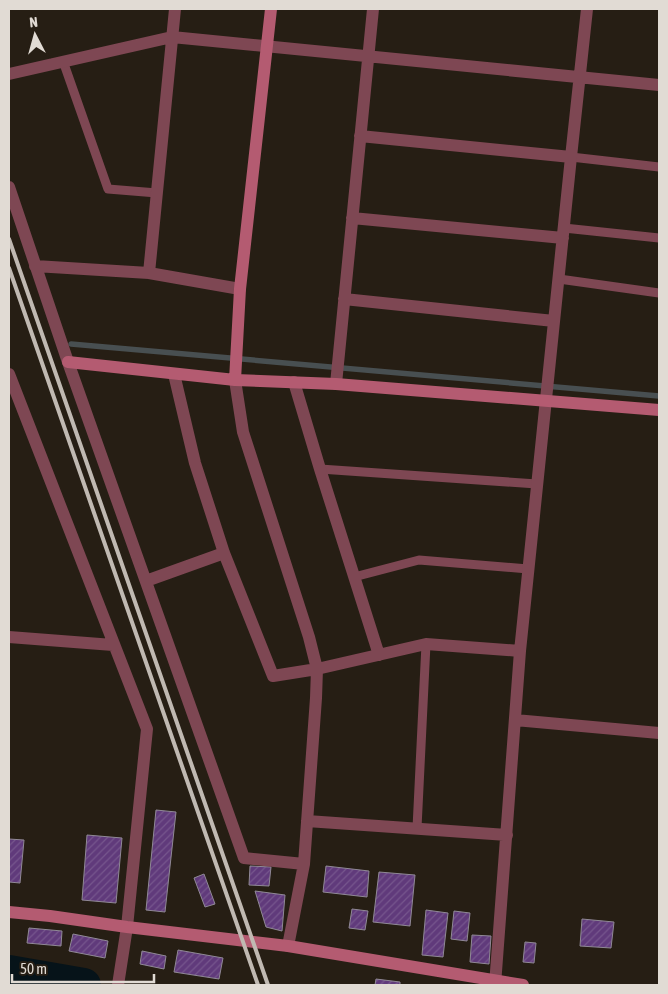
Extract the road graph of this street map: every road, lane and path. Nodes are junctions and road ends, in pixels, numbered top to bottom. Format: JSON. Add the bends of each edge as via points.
{"nodes":[{"id":1,"x":175,"y":9,"type":"edge"},
{"id":2,"x":271,"y":9,"type":"edge"},
{"id":3,"x":373,"y":9,"type":"edge"},
{"id":4,"x":587,"y":9,"type":"edge"},
{"id":5,"x":172,"y":37,"type":"junction"},
{"id":6,"x":266,"y":47,"type":"junction"},
{"id":7,"x":368,"y":58,"type":"junction"},
{"id":8,"x":63,"y":61,"type":"junction"},
{"id":9,"x":9,"y":74,"type":"edge"},
{"id":10,"x":580,"y":77,"type":"junction"},
{"id":11,"x":659,"y":86,"type":"edge"},
{"id":12,"x":360,"y":136,"type":"junction"},
{"id":13,"x":571,"y":157,"type":"junction"},
{"id":14,"x":659,"y":167,"type":"edge"},
{"id":15,"x":9,"y":188,"type":"edge"},
{"id":16,"x":157,"y":193,"type":"junction"},
{"id":17,"x":352,"y":218,"type":"junction"},
{"id":18,"x":564,"y":233,"type":"junction"},
{"id":19,"x":659,"y":238,"type":"edge"},
{"id":20,"x":35,"y":266,"type":"junction"},
{"id":21,"x":149,"y":273,"type":"junction"},
{"id":22,"x":558,"y":279,"type":"junction"},
{"id":23,"x":240,"y":289,"type":"junction"},
{"id":24,"x":659,"y":293,"type":"edge"},
{"id":25,"x":344,"y":299,"type":"junction"},
{"id":26,"x":554,"y":322,"type":"junction"},
{"id":27,"x":68,"y":362,"type":"junction"},
{"id":28,"x":9,"y":374,"type":"edge"},
{"id":29,"x":174,"y":374,"type":"junction"},
{"id":30,"x":235,"y":380,"type":"junction"},
{"id":31,"x":294,"y":382,"type":"junction"},
{"id":32,"x":336,"y":384,"type":"junction"},
{"id":33,"x":546,"y":401,"type":"junction"},
{"id":34,"x":659,"y":410,"type":"edge"},
{"id":35,"x":320,"y":469,"type":"junction"},
{"id":36,"x":537,"y":484,"type":"junction"},
{"id":37,"x":224,"y":553,"type":"junction"},
{"id":38,"x":528,"y":570,"type":"junction"},
{"id":39,"x":354,"y":577,"type":"junction"},
{"id":40,"x":146,"y":581,"type":"junction"},
{"id":41,"x":9,"y":638,"type":"edge"},
{"id":42,"x":426,"y":644,"type":"junction"},
{"id":43,"x":114,"y":645,"type":"junction"},
{"id":44,"x":520,"y":652,"type":"junction"},
{"id":45,"x":378,"y":654,"type":"junction"},
{"id":46,"x":317,"y":669,"type":"junction"},
{"id":47,"x":515,"y":720,"type":"junction"},
{"id":48,"x":659,"y":733,"type":"edge"},
{"id":49,"x":307,"y":821,"type":"junction"},
{"id":50,"x":416,"y":828,"type":"junction"},
{"id":51,"x":506,"y":835,"type":"junction"},
{"id":52,"x":304,"y":864,"type":"junction"},
{"id":53,"x":9,"y":912,"type":"edge"},
{"id":54,"x":127,"y":927,"type":"junction"},
{"id":55,"x":288,"y":946,"type":"junction"},
{"id":56,"x":118,"y":980,"type":"edge"},
{"id":57,"x":496,"y":983,"type":"edge"},
{"id":58,"x":523,"y":985,"type":"edge"}],
"edges":[{"from":1,"to":5,"type":"street"},
{"from":2,"to":6,"type":"street"},
{"from":3,"to":7,"type":"street"},
{"from":4,"to":10,"type":"street"},
{"from":5,"to":6,"type":"street"},
{"from":5,"to":8,"type":"street"},
{"from":5,"to":16,"type":"street"},
{"from":6,"to":7,"type":"street"},
{"from":6,"to":23,"type":"street"},
{"from":7,"to":10,"type":"street"},
{"from":7,"to":12,"type":"street"},
{"from":8,"to":9,"type":"street"},
{"from":8,"to":16,"type":"lane","via":[[108,189]]},
{"from":10,"to":11,"type":"street"},
{"from":10,"to":13,"type":"street"},
{"from":12,"to":13,"type":"street"},
{"from":12,"to":17,"type":"street"},
{"from":13,"to":14,"type":"lane"},
{"from":13,"to":18,"type":"street"},
{"from":15,"to":20,"type":"street"},
{"from":16,"to":21,"type":"street"},
{"from":17,"to":18,"type":"street"},
{"from":17,"to":25,"type":"street"},
{"from":18,"to":19,"type":"lane"},
{"from":18,"to":22,"type":"street"},
{"from":20,"to":21,"type":"street"},
{"from":20,"to":27,"type":"street"},
{"from":21,"to":23,"type":"street"},
{"from":22,"to":24,"type":"lane"},
{"from":22,"to":26,"type":"street"},
{"from":23,"to":30,"type":"street"},
{"from":25,"to":26,"type":"street"},
{"from":25,"to":32,"type":"street"},
{"from":26,"to":33,"type":"street"},
{"from":27,"to":29,"type":"street"},
{"from":27,"to":40,"type":"street"},
{"from":28,"to":43,"type":"street"},
{"from":29,"to":30,"type":"street"},
{"from":29,"to":37,"type":"street","via":[[195,463]]},
{"from":30,"to":31,"type":"street"},
{"from":30,"to":46,"type":"street","via":[[243,432],[310,637]]},
{"from":31,"to":32,"type":"street"},
{"from":31,"to":35,"type":"street"},
{"from":32,"to":33,"type":"street"},
{"from":33,"to":34,"type":"street"},
{"from":33,"to":36,"type":"street"},
{"from":35,"to":36,"type":"lane"},
{"from":35,"to":39,"type":"street"},
{"from":36,"to":38,"type":"street"},
{"from":37,"to":40,"type":"street"},
{"from":37,"to":46,"type":"street","via":[[273,676]]},
{"from":38,"to":39,"type":"lane","via":[[419,560]]},
{"from":38,"to":44,"type":"street"},
{"from":39,"to":45,"type":"street"},
{"from":40,"to":52,"type":"street","via":[[244,858]]},
{"from":41,"to":43,"type":"street"},
{"from":42,"to":44,"type":"street"},
{"from":42,"to":45,"type":"street"},
{"from":42,"to":50,"type":"lane"},
{"from":43,"to":54,"type":"street","via":[[147,729]]},
{"from":44,"to":47,"type":"street"},
{"from":45,"to":46,"type":"street"},
{"from":46,"to":49,"type":"street"},
{"from":47,"to":48,"type":"street"},
{"from":47,"to":51,"type":"street"},
{"from":49,"to":50,"type":"street"},
{"from":49,"to":52,"type":"street"},
{"from":50,"to":51,"type":"street"},
{"from":51,"to":57,"type":"street"},
{"from":52,"to":55,"type":"street"},
{"from":53,"to":54,"type":"street"},
{"from":54,"to":55,"type":"street"},
{"from":54,"to":56,"type":"street"},
{"from":55,"to":57,"type":"street"},
{"from":57,"to":58,"type":"street"}]}
